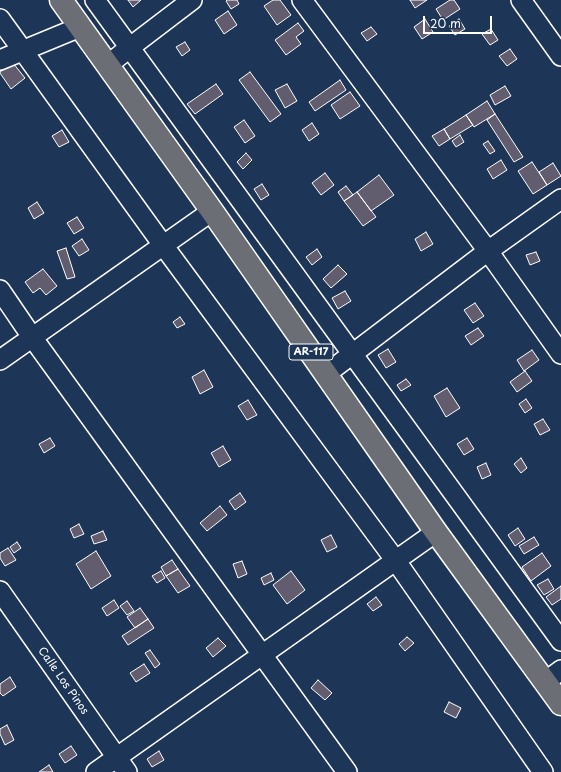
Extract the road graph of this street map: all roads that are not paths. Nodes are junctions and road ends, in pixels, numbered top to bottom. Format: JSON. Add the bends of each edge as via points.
{"nodes":[{"id":1,"x":61,"y":0,"type":"edge"},
{"id":2,"x":95,"y":0,"type":"edge"},
{"id":3,"x":192,"y":0,"type":"edge"},
{"id":4,"x":302,"y":0,"type":"edge"},
{"id":5,"x":521,"y":0,"type":"edge"},
{"id":6,"x":0,"y":19,"type":"edge"},
{"id":7,"x":80,"y":27,"type":"junction"},
{"id":8,"x":129,"y":48,"type":"junction"},
{"id":9,"x":23,"y":51,"type":"junction"},
{"id":10,"x":561,"y":56,"type":"edge"},
{"id":11,"x":0,"y":60,"type":"edge"},
{"id":12,"x":108,"y":66,"type":"junction"},
{"id":13,"x":561,"y":199,"type":"edge"},
{"id":14,"x":212,"y":211,"type":"junction"},
{"id":15,"x":163,"y":245,"type":"junction"},
{"id":16,"x":488,"y":251,"type":"junction"},
{"id":17,"x":0,"y":290,"type":"edge"},
{"id":18,"x":32,"y":337,"type":"junction"},
{"id":19,"x":352,"y":354,"type":"junction"},
{"id":20,"x":561,"y":354,"type":"edge"},
{"id":21,"x":0,"y":360,"type":"edge"},
{"id":22,"x":326,"y":374,"type":"junction"},
{"id":23,"x":436,"y":532,"type":"junction"},
{"id":24,"x":396,"y":561,"type":"junction"},
{"id":25,"x":0,"y":591,"type":"edge"},
{"id":26,"x":561,"y":641,"type":"edge"},
{"id":27,"x":262,"y":654,"type":"junction"},
{"id":28,"x":553,"y":676,"type":"edge"},
{"id":29,"x":561,"y":704,"type":"edge"},
{"id":30,"x":122,"y":765,"type":"edge"},
{"id":31,"x":96,"y":772,"type":"edge"},
{"id":32,"x":347,"y":772,"type":"edge"},
{"id":33,"x":543,"y":772,"type":"edge"}],
"edges":[{"from":1,"to":7,"type":"main road","number":"AR-117"},
{"from":2,"to":8,"type":"street"},
{"from":3,"to":8,"type":"street"},
{"from":4,"to":16,"type":"street"},
{"from":5,"to":10,"type":"street"},
{"from":6,"to":9,"type":"street"},
{"from":7,"to":9,"type":"street"},
{"from":7,"to":12,"type":"main road","number":"AR-117"},
{"from":8,"to":12,"type":"street"},
{"from":8,"to":19,"type":"street"},
{"from":9,"to":11,"type":"street"},
{"from":9,"to":15,"type":"street"},
{"from":12,"to":14,"type":"main road","number":"AR-117"},
{"from":13,"to":16,"type":"street"},
{"from":14,"to":15,"type":"street"},
{"from":14,"to":22,"type":"main road","number":"AR-117"},
{"from":15,"to":18,"type":"street"},
{"from":15,"to":24,"type":"street"},
{"from":16,"to":19,"type":"street"},
{"from":16,"to":20,"type":"street"},
{"from":17,"to":18,"type":"street"},
{"from":18,"to":21,"type":"street"},
{"from":18,"to":27,"type":"street"},
{"from":19,"to":22,"type":"street"},
{"from":19,"to":26,"type":"street"},
{"from":22,"to":23,"type":"main road","number":"AR-117"},
{"from":23,"to":24,"type":"street"},
{"from":23,"to":28,"type":"main road","number":"AR-117"},
{"from":24,"to":27,"type":"street"},
{"from":24,"to":33,"type":"street"},
{"from":25,"to":30,"type":"street","name":"Calle Los Pinos"},
{"from":27,"to":30,"type":"street"},
{"from":27,"to":32,"type":"street"},
{"from":28,"to":29,"type":"main road","number":"AR-117"},
{"from":30,"to":31,"type":"street"}]}
